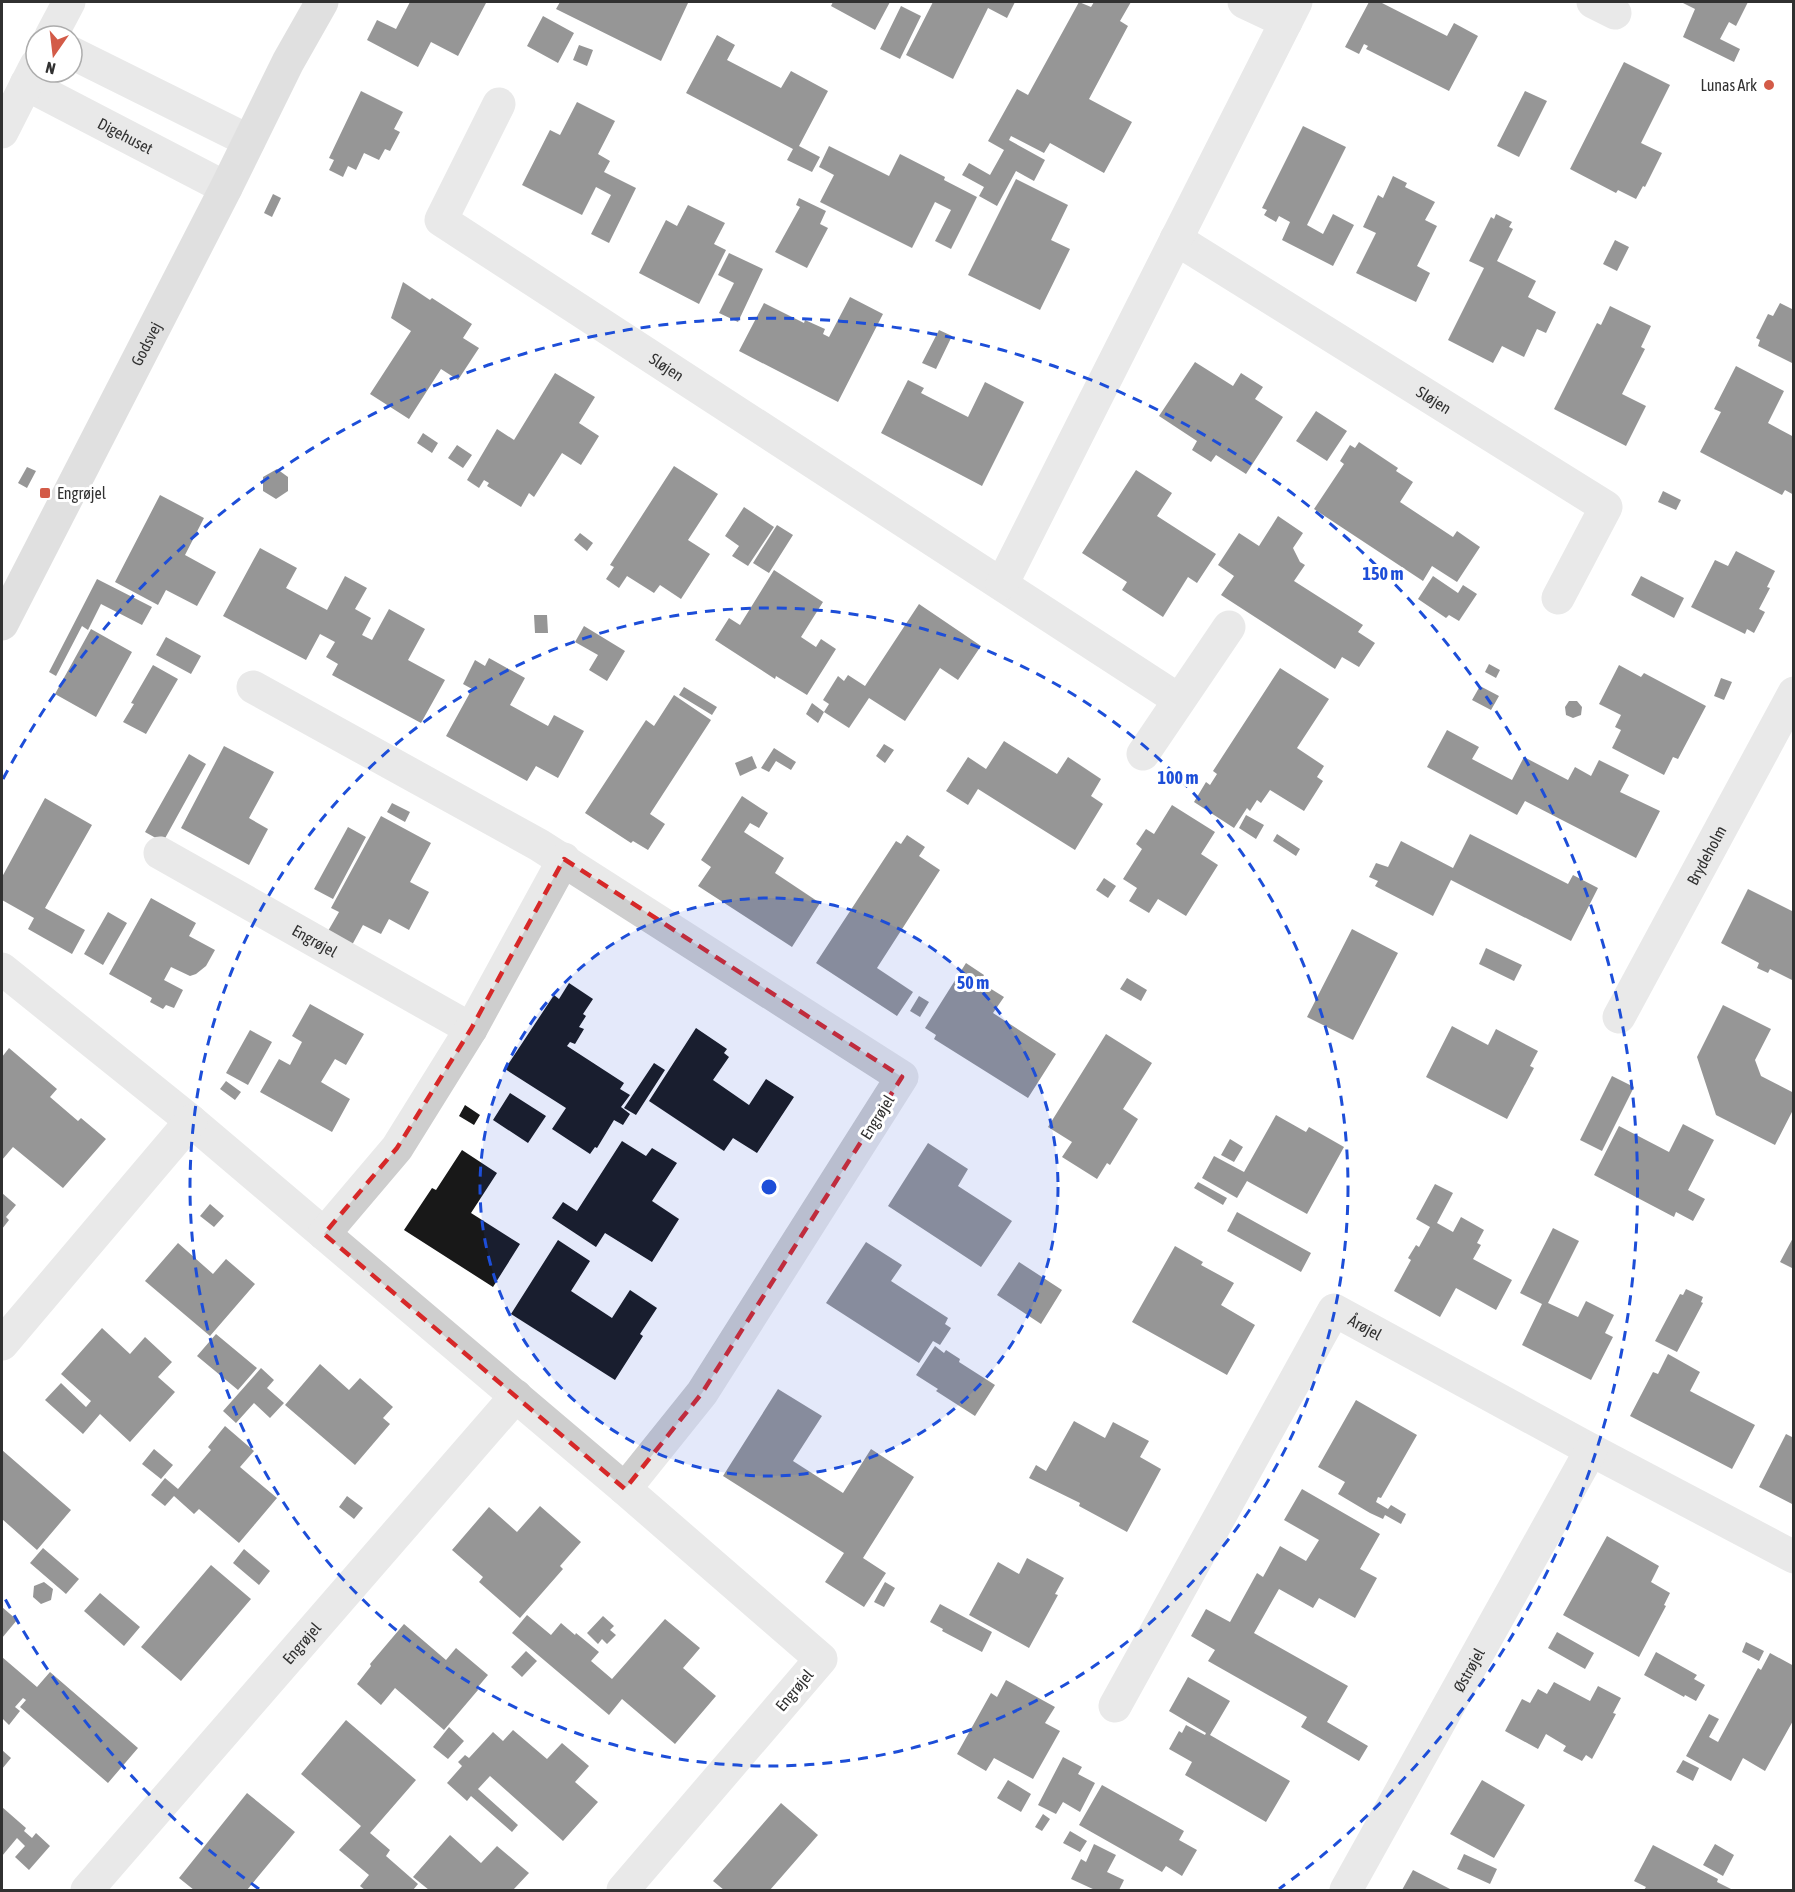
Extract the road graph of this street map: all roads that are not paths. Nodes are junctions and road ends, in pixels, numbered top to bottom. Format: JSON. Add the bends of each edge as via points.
{"nodes":[{"id":1,"x":69,"y":2,"type":"edge"},
{"id":2,"x":310,"y":2,"type":"edge"},
{"id":3,"x":322,"y":2,"type":"edge"},
{"id":4,"x":1244,"y":2,"type":"edge"},
{"id":5,"x":1291,"y":12,"type":"edge"},
{"id":6,"x":57,"y":24,"type":"edge"},
{"id":7,"x":84,"y":59,"type":"edge"},
{"id":8,"x":288,"y":62,"type":"junction"},
{"id":9,"x":26,"y":84,"type":"edge"},
{"id":10,"x":48,"y":84,"type":"edge"},
{"id":11,"x":499,"y":104,"type":"dead end"},
{"id":12,"x":2,"y":132,"type":"edge"},
{"id":13,"x":249,"y":141,"type":"junction"},
{"id":14,"x":226,"y":189,"type":"junction"},
{"id":15,"x":1176,"y":239,"type":"junction"},
{"id":16,"x":1002,"y":585,"type":"junction"},
{"id":17,"x":1558,"y":598,"type":"dead end"},
{"id":18,"x":2,"y":624,"type":"edge"},
{"id":19,"x":1228,"y":627,"type":"dead end"},
{"id":20,"x":253,"y":687,"type":"dead end"},
{"id":21,"x":1794,"y":693,"type":"edge"},
{"id":22,"x":1179,"y":700,"type":"junction"},
{"id":23,"x":1143,"y":754,"type":"dead end"},
{"id":24,"x":160,"y":854,"type":"dead end"},
{"id":25,"x":564,"y":859,"type":"junction"},
{"id":26,"x":2,"y":969,"type":"edge"},
{"id":27,"x":1619,"y":1017,"type":"dead end"},
{"id":28,"x":471,"y":1029,"type":"junction"},
{"id":29,"x":191,"y":1121,"type":"junction"},
{"id":30,"x":324,"y":1234,"type":"junction"},
{"id":31,"x":2,"y":1344,"type":"edge"},
{"id":32,"x":516,"y":1396,"type":"junction"},
{"id":33,"x":1591,"y":1450,"type":"junction"},
{"id":34,"x":625,"y":1489,"type":"junction"},
{"id":35,"x":1794,"y":1557,"type":"edge"},
{"id":36,"x":1115,"y":1706,"type":"dead end"},
{"id":37,"x":87,"y":1890,"type":"edge"},
{"id":38,"x":623,"y":1890,"type":"edge"},
{"id":39,"x":1346,"y":1890,"type":"edge"}],
"edges":[{"from":1,"to":6,"type":"street"},
{"from":2,"to":8,"type":"street","name":"Godsvej"},
{"from":3,"to":8,"type":"street","name":"Godsvej"},
{"from":4,"to":5,"type":"street"},
{"from":5,"to":15,"type":"street"},
{"from":7,"to":13,"type":"street"},
{"from":8,"to":13,"type":"street","name":"Godsvej"},
{"from":9,"to":12,"type":"street","name":"Digehuset"},
{"from":10,"to":14,"type":"street","name":"Digehuset"},
{"from":11,"to":16,"type":"street","name":"Sløjen","via":[[441,220]]},
{"from":13,"to":14,"type":"street","name":"Godsvej"},
{"from":14,"to":18,"type":"street","name":"Godsvej"},
{"from":15,"to":16,"type":"street"},
{"from":15,"to":17,"type":"street","name":"Sløjen","via":[[1606,507]]},
{"from":16,"to":22,"type":"street","name":"Sløjen"},
{"from":19,"to":22,"type":"street"},
{"from":20,"to":25,"type":"street","name":"Engrøjel"},
{"from":21,"to":27,"type":"street","name":"Brydeholm"},
{"from":22,"to":23,"type":"street"},
{"from":24,"to":28,"type":"street","name":"Engrøjel"},
{"from":25,"to":28,"type":"street"},
{"from":25,"to":34,"type":"street","name":"Engrøjel","via":[[903,1077],[702,1393]]},
{"from":26,"to":29,"type":"street","name":"Engrøjel"},
{"from":28,"to":30,"type":"street","via":[[397,1148]]},
{"from":29,"to":30,"type":"street","name":"Engrøjel"},
{"from":29,"to":31,"type":"street"},
{"from":30,"to":32,"type":"street","name":"Engrøjel"},
{"from":32,"to":34,"type":"street","name":"Engrøjel"},
{"from":32,"to":37,"type":"street","name":"Engrøjel"},
{"from":33,"to":35,"type":"street","name":"Årøjel"},
{"from":33,"to":36,"type":"street","name":"Årøjel","via":[[1334,1310]]},
{"from":33,"to":39,"type":"street","name":"Østrøjel"},
{"from":34,"to":38,"type":"street","name":"Engrøjel","via":[[820,1659]]}]}
